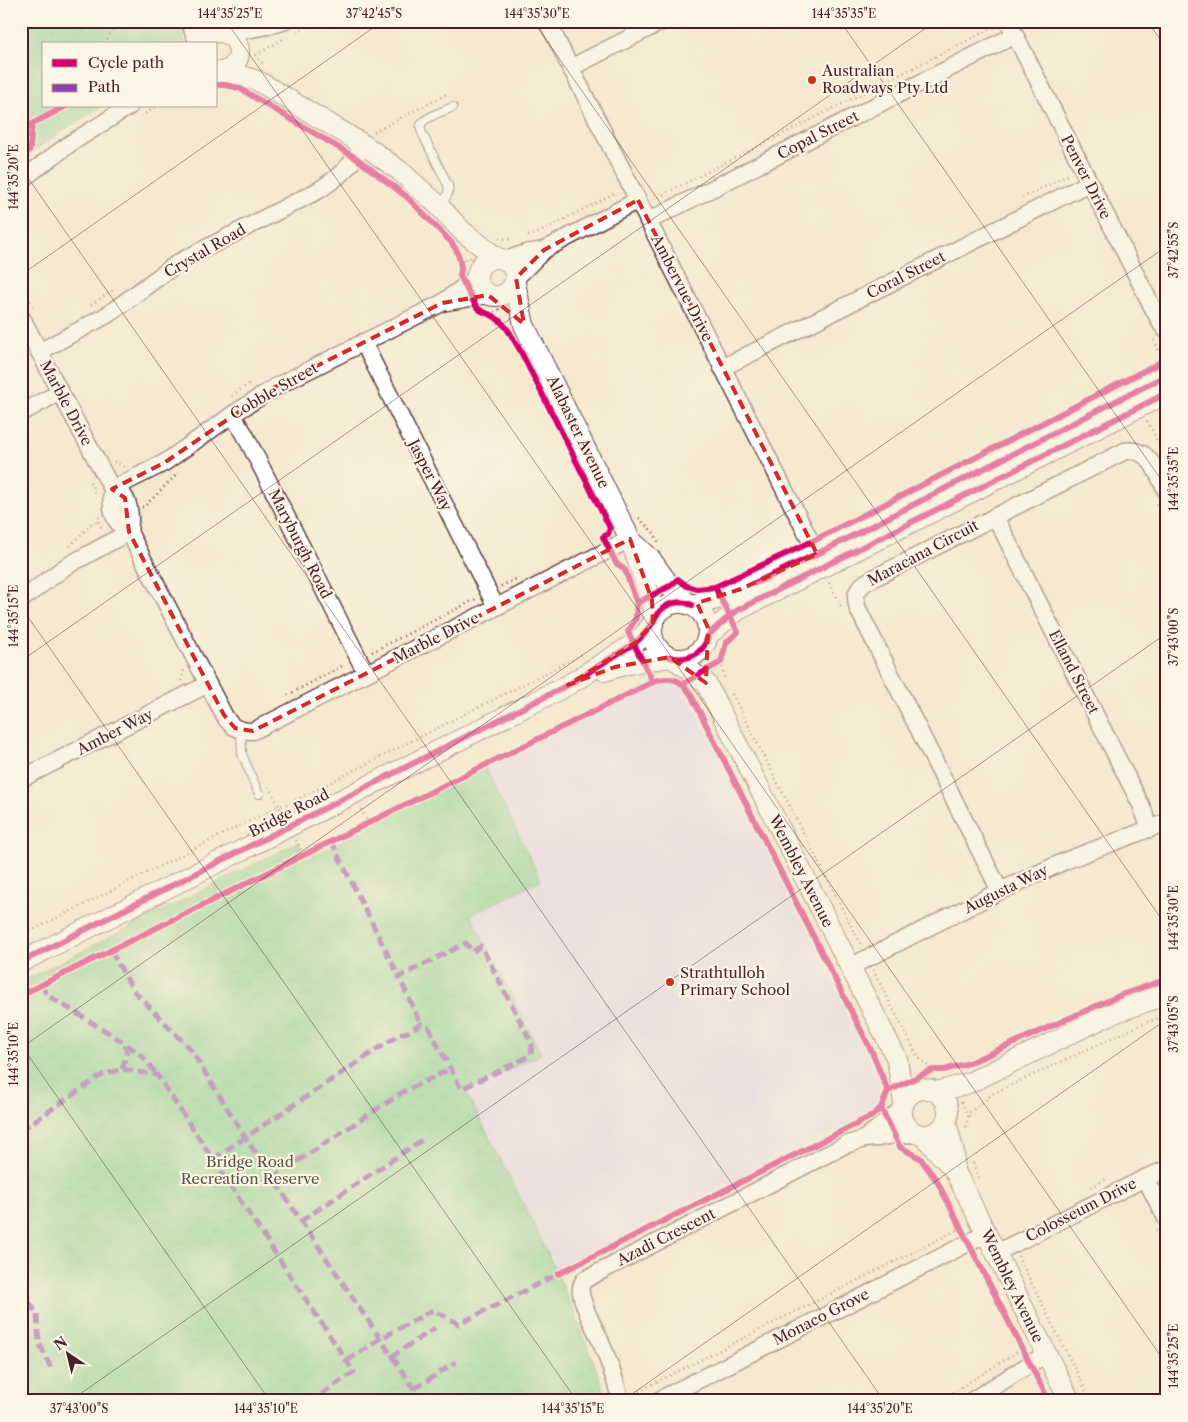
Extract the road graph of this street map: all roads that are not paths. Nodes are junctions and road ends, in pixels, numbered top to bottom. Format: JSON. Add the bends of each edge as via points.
{"nodes":[{"id":1,"x":189,"y":21,"type":"edge"},
{"id":2,"x":286,"y":21,"type":"edge"},
{"id":3,"x":547,"y":21,"type":"edge"},
{"id":4,"x":663,"y":21,"type":"edge"},
{"id":5,"x":268,"y":27,"type":"junction"},
{"id":6,"x":1006,"y":28,"type":"edge"},
{"id":7,"x":216,"y":29,"type":"edge"},
{"id":8,"x":198,"y":42,"type":"edge"},
{"id":9,"x":201,"y":42,"type":"edge"},
{"id":10,"x":245,"y":53,"type":"junction"},
{"id":11,"x":570,"y":68,"type":"junction"},
{"id":12,"x":221,"y":72,"type":"edge"},
{"id":13,"x":262,"y":75,"type":"junction"},
{"id":14,"x":453,"y":107,"type":"dead end"},
{"id":15,"x":127,"y":108,"type":"edge"},
{"id":16,"x":364,"y":145,"type":"junction"},
{"id":17,"x":21,"y":180,"type":"edge"},
{"id":18,"x":1089,"y":183,"type":"junction"},
{"id":19,"x":646,"y":200,"type":"junction"},
{"id":20,"x":439,"y":206,"type":"junction"},
{"id":21,"x":648,"y":221,"type":"junction"},
{"id":22,"x":462,"y":231,"type":"junction"},
{"id":23,"x":544,"y":250,"type":"junction"},
{"id":24,"x":501,"y":259,"type":"junction"},
{"id":25,"x":516,"y":280,"type":"junction"},
{"id":26,"x":479,"y":287,"type":"junction"},
{"id":27,"x":21,"y":316,"type":"edge"},
{"id":28,"x":524,"y":326,"type":"junction"},
{"id":29,"x":1167,"y":331,"type":"edge"},
{"id":30,"x":363,"y":342,"type":"junction"},
{"id":31,"x":39,"y":352,"type":"junction"},
{"id":32,"x":722,"y":368,"type":"junction"},
{"id":33,"x":1163,"y":369,"type":"edge"},
{"id":34,"x":60,"y":392,"type":"junction"},
{"id":35,"x":1167,"y":394,"type":"edge"},
{"id":36,"x":21,"y":413,"type":"edge"},
{"id":37,"x":232,"y":415,"type":"junction"},
{"id":38,"x":112,"y":489,"type":"junction"},
{"id":39,"x":1167,"y":492,"type":"edge"},
{"id":40,"x":995,"y":516,"type":"junction"},
{"id":41,"x":129,"y":532,"type":"junction"},
{"id":42,"x":630,"y":539,"type":"junction"},
{"id":43,"x":817,"y":554,"type":"junction"},
{"id":44,"x":21,"y":600,"type":"edge"},
{"id":45,"x":690,"y":604,"type":"junction"},
{"id":46,"x":496,"y":608,"type":"junction"},
{"id":47,"x":653,"y":621,"type":"junction"},
{"id":48,"x":706,"y":640,"type":"junction"},
{"id":49,"x":672,"y":658,"type":"junction"},
{"id":50,"x":366,"y":673,"type":"junction"},
{"id":51,"x":706,"y":683,"type":"junction"},
{"id":52,"x":208,"y":684,"type":"junction"},
{"id":53,"x":568,"y":685,"type":"junction"},
{"id":54,"x":241,"y":730,"type":"junction"},
{"id":55,"x":21,"y":779,"type":"edge"},
{"id":56,"x":260,"y":794,"type":"dead end"},
{"id":57,"x":1167,"y":822,"type":"edge"},
{"id":58,"x":1150,"y":829,"type":"junction"},
{"id":59,"x":1000,"y":891,"type":"junction"},
{"id":60,"x":21,"y":962,"type":"edge"},
{"id":61,"x":859,"y":963,"type":"junction"},
{"id":62,"x":1167,"y":994,"type":"edge"},
{"id":63,"x":897,"y":1059,"type":"junction"},
{"id":64,"x":984,"y":1074,"type":"junction"},
{"id":65,"x":929,"y":1080,"type":"junction"},
{"id":66,"x":903,"y":1106,"type":"junction"},
{"id":67,"x":948,"y":1118,"type":"junction"},
{"id":68,"x":920,"y":1135,"type":"junction"},
{"id":69,"x":864,"y":1139,"type":"junction"},
{"id":70,"x":1167,"y":1169,"type":"edge"},
{"id":71,"x":955,"y":1171,"type":"junction"},
{"id":72,"x":1145,"y":1178,"type":"junction"},
{"id":73,"x":1167,"y":1220,"type":"edge"},
{"id":74,"x":978,"y":1238,"type":"junction"},
{"id":75,"x":1004,"y":1249,"type":"junction"},
{"id":76,"x":1038,"y":1358,"type":"junction"},
{"id":77,"x":628,"y":1397,"type":"edge"},
{"id":78,"x":657,"y":1401,"type":"edge"},
{"id":79,"x":971,"y":1401,"type":"edge"},
{"id":80,"x":1070,"y":1401,"type":"edge"}],
"edges":[{"from":1,"to":8,"type":"street"},
{"from":2,"to":5,"type":"street"},
{"from":3,"to":11,"type":"street","name":"Ambervue Drive"},
{"from":4,"to":11,"type":"street"},
{"from":5,"to":7,"type":"street"},
{"from":5,"to":10,"type":"street"},
{"from":6,"to":18,"type":"street","name":"Penver Drive"},
{"from":6,"to":21,"type":"street","name":"Copal Street"},
{"from":7,"to":9,"type":"street"},
{"from":7,"to":10,"type":"street","name":"Alabaster Avenue","via":[[236,41]]},
{"from":10,"to":12,"type":"street"},
{"from":10,"to":13,"type":"street","name":"Alabaster Avenue"},
{"from":11,"to":19,"type":"street","name":"Ambervue Drive"},
{"from":12,"to":13,"type":"street","name":"Alabaster Avenue"},
{"from":13,"to":16,"type":"street","name":"Alabaster Avenue"},
{"from":14,"to":20,"type":"lane","via":[[427,119],[420,126],[448,185],[447,196]]},
{"from":15,"to":17,"type":"street","via":[[71,142]]},
{"from":16,"to":20,"type":"street","name":"Alabaster Avenue","via":[[400,171]]},
{"from":16,"to":31,"type":"street","name":"Crystal Road","via":[[348,168],[319,190],[179,262],[107,315]]},
{"from":18,"to":29,"type":"street","name":"Penver Drive"},
{"from":18,"to":32,"type":"street","name":"Coral Street"},
{"from":19,"to":21,"type":"street","name":"Ambervue Drive"},
{"from":19,"to":23,"type":"street"},
{"from":20,"to":22,"type":"street","name":"Alabaster Avenue"},
{"from":21,"to":32,"type":"street","name":"Ambervue Drive"},
{"from":22,"to":24,"type":"street","name":"Alabaster Avenue"},
{"from":22,"to":26,"type":"street","name":"Alabaster Avenue"},
{"from":23,"to":24,"type":"street"},
{"from":23,"to":25,"type":"street"},
{"from":24,"to":25,"type":"street","via":[[513,267]]},
{"from":24,"to":26,"type":"street","via":[[484,263]]},
{"from":25,"to":26,"type":"street","via":[[509,292],[499,297]]},
{"from":25,"to":28,"type":"street","name":"Alabaster Avenue"},
{"from":26,"to":28,"type":"street","name":"Alabaster Avenue"},
{"from":26,"to":30,"type":"street","name":"Cobble Street"},
{"from":27,"to":31,"type":"street","name":"Marble Drive"},
{"from":28,"to":42,"type":"street","name":"Alabaster Avenue"},
{"from":30,"to":37,"type":"street","name":"Cobble Street","via":[[275,388]]},
{"from":30,"to":46,"type":"street","name":"Jasper Way"},
{"from":31,"to":34,"type":"street","name":"Marble Drive"},
{"from":32,"to":43,"type":"street","name":"Ambervue Drive"},
{"from":33,"to":43,"type":"street"},
{"from":34,"to":36,"type":"street"},
{"from":34,"to":38,"type":"street","name":"Marble Drive"},
{"from":35,"to":48,"type":"street","via":[[738,610]]},
{"from":37,"to":38,"type":"street","name":"Cobble Street","via":[[164,463]]},
{"from":37,"to":50,"type":"street","name":"Maryburgh Road","via":[[244,433],[351,662]]},
{"from":38,"to":41,"type":"street","name":"Marble Drive","via":[[125,498],[130,513]]},
{"from":39,"to":40,"type":"street","name":"Maracana Circuit","via":[[1146,455],[1140,451],[1125,451]]},
{"from":40,"to":58,"type":"street","name":"Elland Street","via":[[1142,806]]},
{"from":40,"to":59,"type":"street","name":"Maracana Circuit","via":[[866,582],[859,588],[855,600]]},
{"from":41,"to":44,"type":"street","via":[[65,567]]},
{"from":41,"to":52,"type":"street","name":"Marble Drive"},
{"from":42,"to":45,"type":"street","name":"Alabaster Avenue"},
{"from":42,"to":46,"type":"street","name":"Marble Drive"},
{"from":42,"to":47,"type":"street","name":"Alabaster Avenue","via":[[650,596]]},
{"from":43,"to":45,"type":"street","via":[[717,599]]},
{"from":45,"to":47,"type":"street","via":[[680,602],[665,607]]},
{"from":45,"to":48,"type":"street","via":[[703,614],[708,628]]},
{"from":46,"to":50,"type":"street","name":"Marble Drive"},
{"from":47,"to":49,"type":"street","via":[[653,640],[662,653]]},
{"from":47,"to":53,"type":"street","name":"Bridge Road","via":[[635,643]]},
{"from":48,"to":49,"type":"street","via":[[700,651],[692,656]]},
{"from":48,"to":51,"type":"street","name":"Wembley Avenue"},
{"from":49,"to":51,"type":"street","name":"Wembley Avenue"},
{"from":49,"to":53,"type":"street","name":"Bridge Road","via":[[615,667]]},
{"from":50,"to":54,"type":"street","name":"Marble Drive","via":[[253,731]]},
{"from":51,"to":61,"type":"street","name":"Wembley Avenue"},
{"from":52,"to":54,"type":"street","name":"Marble Drive","via":[[227,720]]},
{"from":52,"to":55,"type":"street","name":"Amber Way"},
{"from":53,"to":60,"type":"street","name":"Bridge Road"},
{"from":54,"to":56,"type":"lane","via":[[242,754]]},
{"from":57,"to":58,"type":"street","name":"Augusta Way"},
{"from":58,"to":59,"type":"street","name":"Augusta Way","via":[[1066,861]]},
{"from":59,"to":61,"type":"street","name":"Augusta Way"},
{"from":61,"to":63,"type":"street","name":"Wembley Avenue"},
{"from":62,"to":64,"type":"street","via":[[1109,1015]]},
{"from":63,"to":65,"type":"street","name":"Wembley Avenue","via":[[906,1069]]},
{"from":63,"to":66,"type":"street","name":"Wembley Avenue"},
{"from":64,"to":65,"type":"street","via":[[969,1083]]},
{"from":64,"to":67,"type":"street"},
{"from":65,"to":66,"type":"street","via":[[912,1093]]},
{"from":65,"to":67,"type":"street","via":[[946,1101]]},
{"from":66,"to":68,"type":"street","via":[[904,1122]]},
{"from":66,"to":69,"type":"street","name":"Azadi Crescent"},
{"from":67,"to":68,"type":"street","via":[[940,1131]]},
{"from":67,"to":71,"type":"street","name":"Wembley Avenue"},
{"from":68,"to":69,"type":"street","name":"Azadi Crescent"},
{"from":68,"to":71,"type":"street","name":"Wembley Avenue"},
{"from":69,"to":77,"type":"street","name":"Azadi Crescent","via":[[845,1145],[584,1280],[580,1292],[582,1299],[615,1379]]},
{"from":70,"to":72,"type":"street","name":"Colosseum Drive"},
{"from":71,"to":74,"type":"street","name":"Wembley Avenue"},
{"from":72,"to":73,"type":"street"},
{"from":72,"to":75,"type":"street","name":"Colosseum Drive"},
{"from":74,"to":75,"type":"street","name":"Wembley Avenue"},
{"from":74,"to":78,"type":"street","name":"Monaco Grove"},
{"from":75,"to":76,"type":"street","name":"Wembley Avenue"},
{"from":76,"to":79,"type":"street"},
{"from":76,"to":80,"type":"street","name":"Wembley Avenue"}]}
